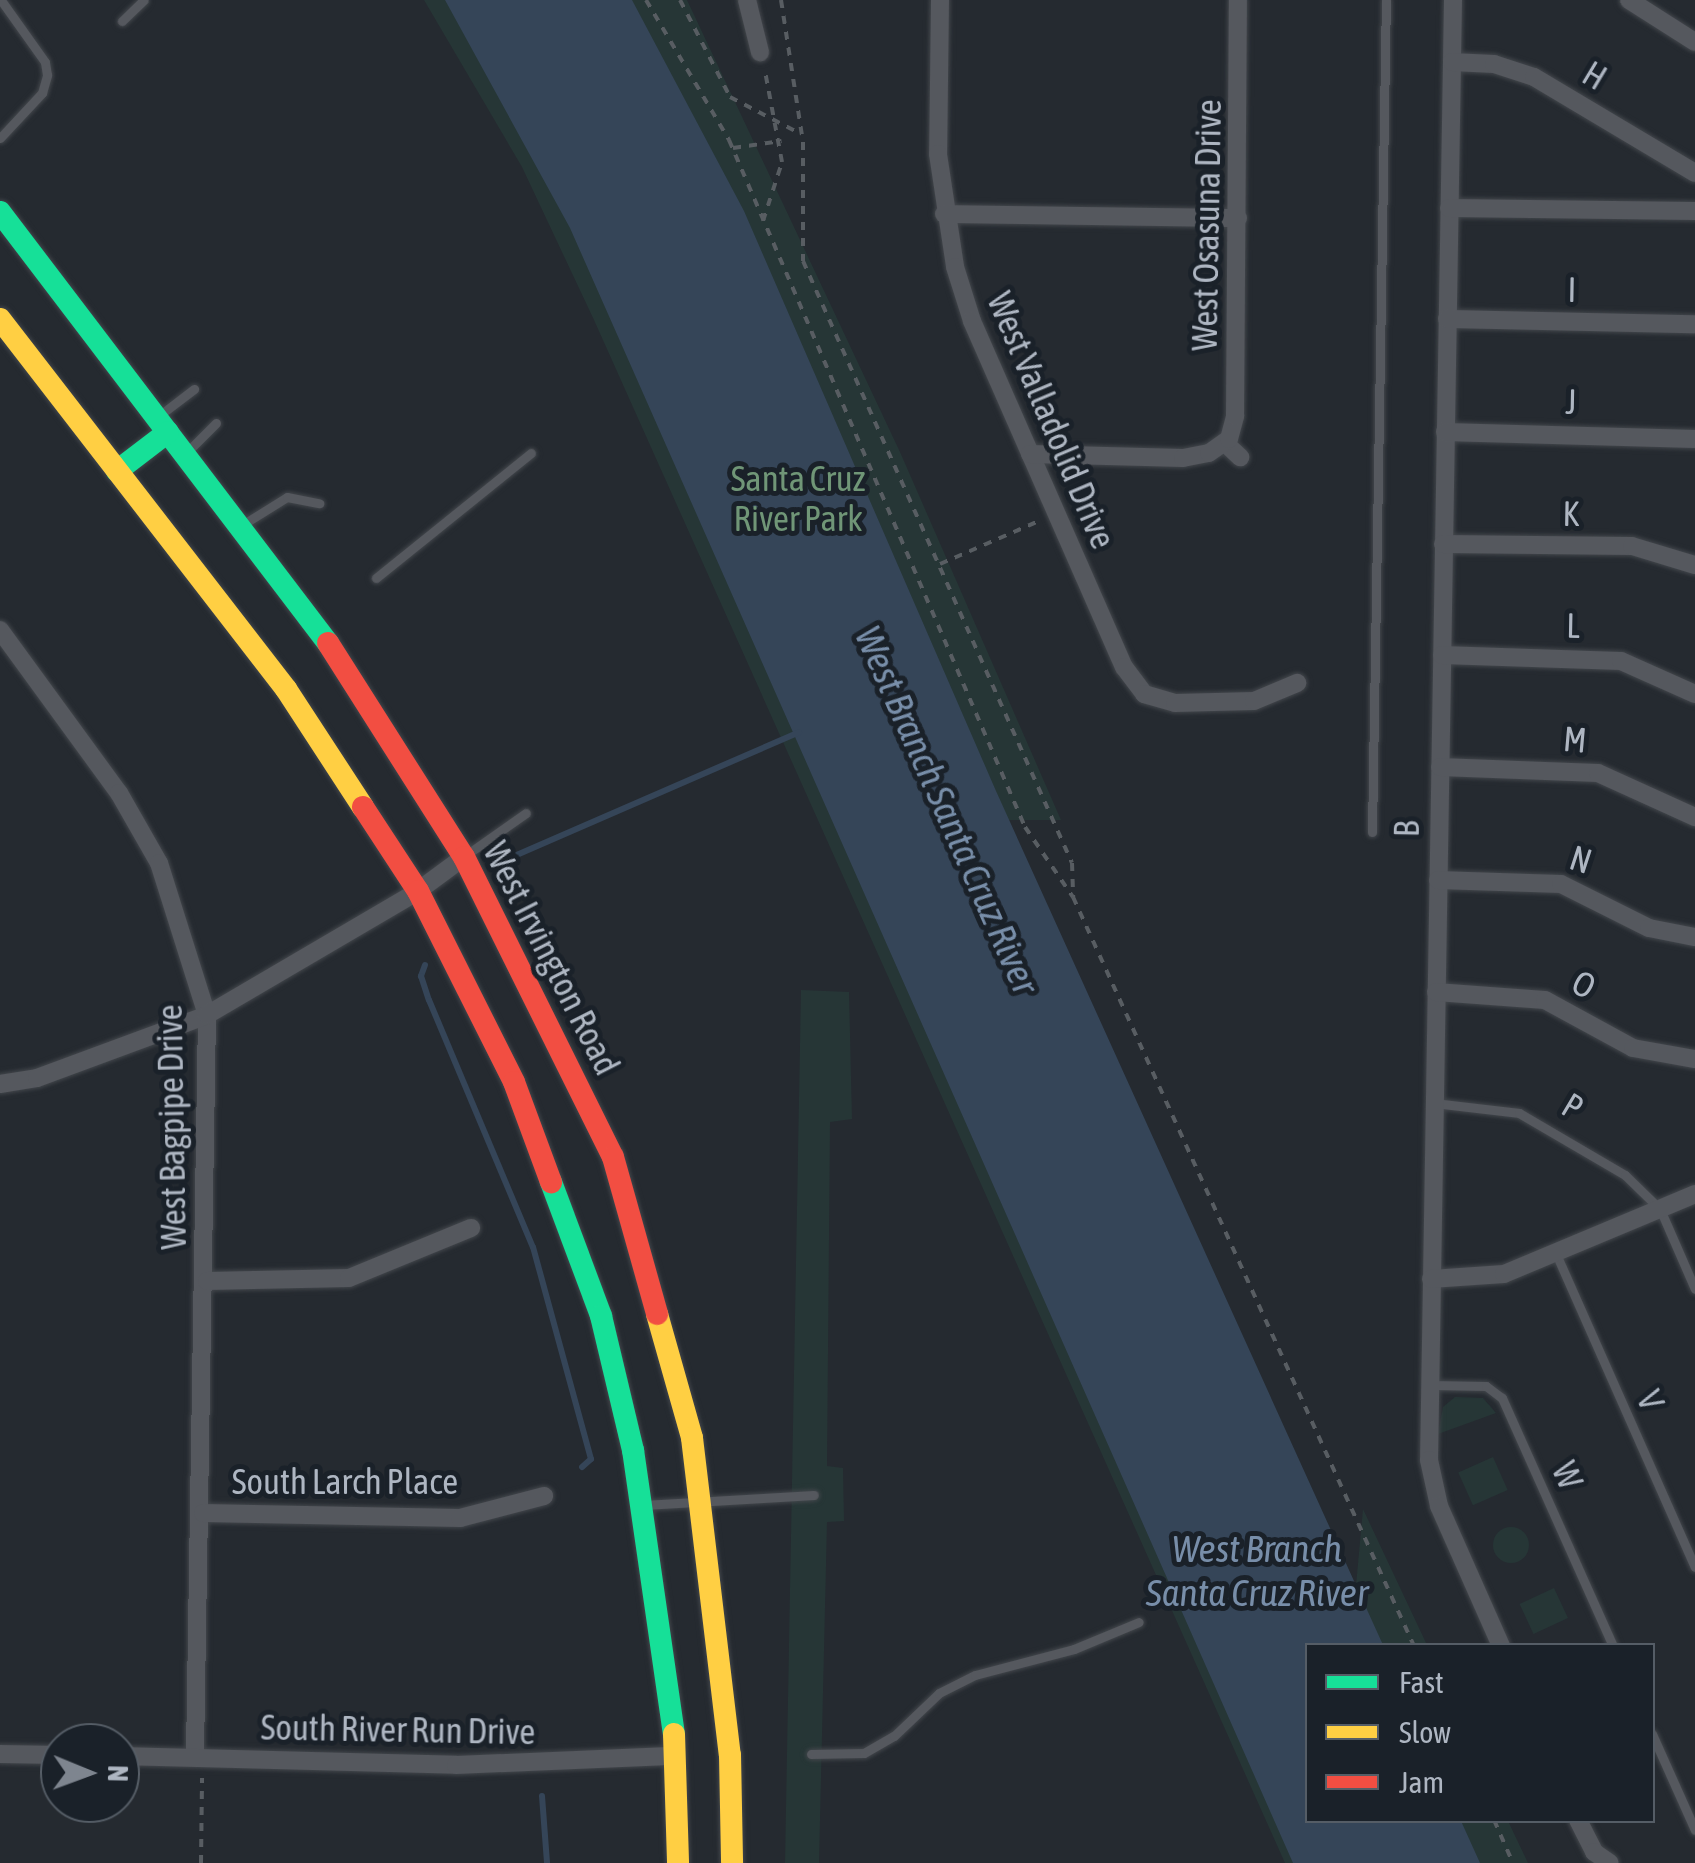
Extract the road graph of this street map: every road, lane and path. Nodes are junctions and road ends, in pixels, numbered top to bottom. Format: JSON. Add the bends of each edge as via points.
{"nodes":[{"id":1,"x":0,"y":0,"type":"edge"},
{"id":2,"x":144,"y":0,"type":"edge"},
{"id":3,"x":646,"y":0,"type":"edge"},
{"id":4,"x":680,"y":0,"type":"edge"},
{"id":5,"x":748,"y":0,"type":"edge"},
{"id":6,"x":782,"y":0,"type":"edge"},
{"id":7,"x":940,"y":0,"type":"edge"},
{"id":8,"x":1238,"y":0,"type":"edge"},
{"id":9,"x":1386,"y":0,"type":"edge"},
{"id":10,"x":1453,"y":0,"type":"edge"},
{"id":11,"x":1629,"y":0,"type":"edge"},
{"id":12,"x":122,"y":21,"type":"dead end"},
{"id":13,"x":1695,"y":42,"type":"edge"},
{"id":14,"x":760,"y":52,"type":"joint"},
{"id":15,"x":1452,"y":62,"type":"junction"},
{"id":16,"x":777,"y":121,"type":"junction"},
{"id":17,"x":801,"y":134,"type":"junction"},
{"id":18,"x":0,"y":138,"type":"edge"},
{"id":19,"x":781,"y":141,"type":"junction"},
{"id":20,"x":732,"y":148,"type":"junction"},
{"id":21,"x":1695,"y":173,"type":"edge"},
{"id":22,"x":1449,"y":208,"type":"junction"},
{"id":23,"x":0,"y":212,"type":"edge"},
{"id":24,"x":1695,"y":212,"type":"edge"},
{"id":25,"x":944,"y":214,"type":"junction"},
{"id":26,"x":1238,"y":218,"type":"junction"},
{"id":27,"x":763,"y":221,"type":"junction"},
{"id":28,"x":0,"y":319,"type":"edge"},
{"id":29,"x":1448,"y":319,"type":"junction"},
{"id":30,"x":1695,"y":324,"type":"edge"},
{"id":31,"x":194,"y":390,"type":"dead end"},
{"id":32,"x":216,"y":422,"type":"dead end"},
{"id":33,"x":163,"y":425,"type":"junction"},
{"id":34,"x":1446,"y":432,"type":"junction"},
{"id":35,"x":1695,"y":439,"type":"edge"},
{"id":36,"x":1223,"y":445,"type":"junction"},
{"id":37,"x":530,"y":453,"type":"dead end"},
{"id":38,"x":185,"y":454,"type":"junction"},
{"id":39,"x":1030,"y":454,"type":"junction"},
{"id":40,"x":1240,"y":457,"type":"dead end"},
{"id":41,"x":117,"y":471,"type":"junction"},
{"id":42,"x":319,"y":503,"type":"dead end"},
{"id":43,"x":1056,"y":513,"type":"junction"},
{"id":44,"x":240,"y":526,"type":"junction"},
{"id":45,"x":1444,"y":544,"type":"junction"},
{"id":46,"x":940,"y":564,"type":"junction"},
{"id":47,"x":1695,"y":565,"type":"edge"},
{"id":48,"x":376,"y":578,"type":"dead end"},
{"id":49,"x":0,"y":630,"type":"edge"},
{"id":50,"x":1442,"y":655,"type":"junction"},
{"id":51,"x":1297,"y":683,"type":"dead end"},
{"id":52,"x":1695,"y":694,"type":"edge"},
{"id":53,"x":1440,"y":768,"type":"junction"},
{"id":54,"x":526,"y":813,"type":"dead end"},
{"id":55,"x":1695,"y":817,"type":"edge"},
{"id":56,"x":1372,"y":832,"type":"dead end"},
{"id":57,"x":464,"y":856,"type":"junction"},
{"id":58,"x":1438,"y":880,"type":"junction"},
{"id":59,"x":418,"y":891,"type":"junction"},
{"id":60,"x":1072,"y":897,"type":"junction"},
{"id":61,"x":1695,"y":937,"type":"edge"},
{"id":62,"x":1436,"y":992,"type":"junction"},
{"id":63,"x":207,"y":1015,"type":"junction"},
{"id":64,"x":1695,"y":1059,"type":"edge"},
{"id":65,"x":0,"y":1084,"type":"edge"},
{"id":66,"x":1434,"y":1103,"type":"junction"},
{"id":67,"x":1695,"y":1194,"type":"edge"},
{"id":68,"x":1660,"y":1209,"type":"junction"},
{"id":69,"x":471,"y":1228,"type":"dead end"},
{"id":70,"x":1557,"y":1256,"type":"junction"},
{"id":71,"x":1431,"y":1279,"type":"junction"},
{"id":72,"x":207,"y":1281,"type":"junction"},
{"id":73,"x":1695,"y":1289,"type":"edge"},
{"id":74,"x":1430,"y":1384,"type":"junction"},
{"id":75,"x":814,"y":1495,"type":"dead end"},
{"id":76,"x":544,"y":1496,"type":"dead end"},
{"id":77,"x":702,"y":1502,"type":"junction"},
{"id":78,"x":644,"y":1506,"type":"junction"},
{"id":79,"x":203,"y":1513,"type":"junction"},
{"id":80,"x":1695,"y":1567,"type":"edge"},
{"id":81,"x":1139,"y":1622,"type":"dead end"},
{"id":82,"x":1413,"y":1643,"type":"edge"},
{"id":83,"x":1500,"y":1643,"type":"edge"},
{"id":84,"x":1613,"y":1643,"type":"edge"},
{"id":85,"x":1655,"y":1741,"type":"edge"},
{"id":86,"x":0,"y":1754,"type":"edge"},
{"id":87,"x":810,"y":1754,"type":"dead end"},
{"id":88,"x":40,"y":1755,"type":"edge"},
{"id":89,"x":140,"y":1756,"type":"edge"},
{"id":90,"x":675,"y":1756,"type":"junction"},
{"id":91,"x":198,"y":1757,"type":"junction"},
{"id":92,"x":1495,"y":1823,"type":"edge"},
{"id":93,"x":1580,"y":1823,"type":"edge"},
{"id":94,"x":1695,"y":1830,"type":"edge"},
{"id":95,"x":200,"y":1863,"type":"edge"},
{"id":96,"x":678,"y":1863,"type":"edge"},
{"id":97,"x":732,"y":1863,"type":"edge"},
{"id":98,"x":1513,"y":1863,"type":"edge"},
{"id":99,"x":1610,"y":1863,"type":"edge"}],
"edges":[{"from":1,"to":18,"type":"lane","via":[[45,62],[47,76],[42,92]]},
{"from":2,"to":12,"type":"lane"},
{"from":3,"to":20,"type":"path"},
{"from":4,"to":16,"type":"path","via":[[730,97]]},
{"from":5,"to":14,"type":"street"},
{"from":6,"to":17,"type":"path"},
{"from":7,"to":25,"type":"street","name":"West Valladolid Drive","via":[[937,126]]},
{"from":8,"to":26,"type":"street","name":"West Osasuna Drive"},
{"from":9,"to":56,"type":"lane"},
{"from":10,"to":15,"type":"street","name":"B"},
{"from":11,"to":13,"type":"street"},
{"from":14,"to":16,"type":"path"},
{"from":15,"to":21,"type":"street","name":"H","via":[[1494,64],[1534,77]]},
{"from":15,"to":22,"type":"street","name":"B"},
{"from":16,"to":17,"type":"path"},
{"from":16,"to":19,"type":"path"},
{"from":17,"to":46,"type":"path","via":[[803,261]]},
{"from":19,"to":20,"type":"path","via":[[762,149]]},
{"from":19,"to":27,"type":"path","via":[[782,162]]},
{"from":20,"to":27,"type":"path"},
{"from":22,"to":24,"type":"street"},
{"from":22,"to":29,"type":"street","name":"B"},
{"from":23,"to":33,"type":"main road","name":"West Irvington Road"},
{"from":25,"to":26,"type":"street"},
{"from":25,"to":39,"type":"street","name":"West Valladolid Drive","via":[[972,321]]},
{"from":26,"to":36,"type":"street","name":"West Osasuna Drive","via":[[1235,416]]},
{"from":27,"to":60,"type":"path","via":[[1025,828]]},
{"from":28,"to":41,"type":"main road"},
{"from":29,"to":30,"type":"street","name":"I"},
{"from":29,"to":34,"type":"street","name":"B"},
{"from":31,"to":33,"type":"lane"},
{"from":32,"to":38,"type":"lane"},
{"from":33,"to":38,"type":"main road","name":"West Irvington Road"},
{"from":33,"to":41,"type":"main road"},
{"from":34,"to":35,"type":"street","name":"J"},
{"from":34,"to":45,"type":"street","name":"B"},
{"from":36,"to":39,"type":"street","via":[[1183,458]]},
{"from":36,"to":40,"type":"street"},
{"from":37,"to":48,"type":"lane"},
{"from":38,"to":44,"type":"main road","name":"West Irvington Road"},
{"from":39,"to":43,"type":"street","name":"West Valladolid Drive"},
{"from":41,"to":59,"type":"main road","via":[[286,689]]},
{"from":42,"to":44,"type":"lane","via":[[287,497]]},
{"from":43,"to":46,"type":"path"},
{"from":43,"to":51,"type":"street","name":"West Valladolid Drive","via":[[1141,700],[1236,704]]},
{"from":44,"to":57,"type":"main road","name":"West Irvington Road","via":[[338,656]]},
{"from":45,"to":47,"type":"street","name":"K","via":[[1632,546]]},
{"from":45,"to":50,"type":"street","name":"B"},
{"from":46,"to":60,"type":"path","via":[[1072,862]]},
{"from":49,"to":63,"type":"street","name":"West Bagpipe Drive","via":[[119,793],[159,863]]},
{"from":50,"to":52,"type":"street","name":"L","via":[[1621,660]]},
{"from":50,"to":53,"type":"street","name":"B"},
{"from":53,"to":55,"type":"street","name":"M","via":[[1598,773]]},
{"from":53,"to":58,"type":"street","name":"B"},
{"from":54,"to":57,"type":"lane"},
{"from":57,"to":59,"type":"street"},
{"from":57,"to":77,"type":"main road","name":"West Irvington Road","via":[[614,1156],[687,1420]]},
{"from":58,"to":61,"type":"street","name":"N","via":[[1562,884],[1649,928]]},
{"from":58,"to":62,"type":"street","name":"B"},
{"from":59,"to":63,"type":"street"},
{"from":59,"to":78,"type":"main road","via":[[514,1082],[601,1316]]},
{"from":60,"to":82,"type":"path"},
{"from":62,"to":64,"type":"street","name":"O","via":[[1545,1000],[1634,1048]]},
{"from":62,"to":66,"type":"street","name":"B"},
{"from":63,"to":65,"type":"street","via":[[37,1078]]},
{"from":63,"to":72,"type":"street","name":"West Bagpipe Drive"},
{"from":66,"to":68,"type":"lane","name":"P","via":[[1519,1113],[1624,1174]]},
{"from":66,"to":71,"type":"street","name":"B"},
{"from":67,"to":68,"type":"street"},
{"from":68,"to":70,"type":"street"},
{"from":68,"to":73,"type":"lane"},
{"from":69,"to":72,"type":"street","via":[[349,1278]]},
{"from":70,"to":71,"type":"street","via":[[1504,1274]]},
{"from":70,"to":80,"type":"lane","name":"V"},
{"from":71,"to":74,"type":"street","name":"B"},
{"from":72,"to":79,"type":"street","name":"West Bagpipe Drive"},
{"from":74,"to":83,"type":"street","name":"B","via":[[1434,1491]]},
{"from":74,"to":84,"type":"lane","name":"W","via":[[1486,1386],[1502,1398]]},
{"from":75,"to":77,"type":"lane"},
{"from":76,"to":79,"type":"street","name":"South Larch Place","via":[[460,1518]]},
{"from":77,"to":78,"type":"lane"},
{"from":77,"to":97,"type":"main road","name":"West Irvington Road","via":[[730,1755]]},
{"from":78,"to":90,"type":"main road"},
{"from":79,"to":91,"type":"street","name":"West Bagpipe Drive"},
{"from":81,"to":87,"type":"lane","via":[[939,1692],[894,1736],[864,1753]]},
{"from":85,"to":94,"type":"lane"},
{"from":86,"to":88,"type":"street"},
{"from":89,"to":91,"type":"street","name":"South River Run Drive"},
{"from":90,"to":91,"type":"street","name":"South River Run Drive","via":[[456,1766]]},
{"from":90,"to":96,"type":"main road"},
{"from":91,"to":95,"type":"path"},
{"from":92,"to":98,"type":"path"},
{"from":93,"to":99,"type":"street","via":[[1594,1852]]}]}
